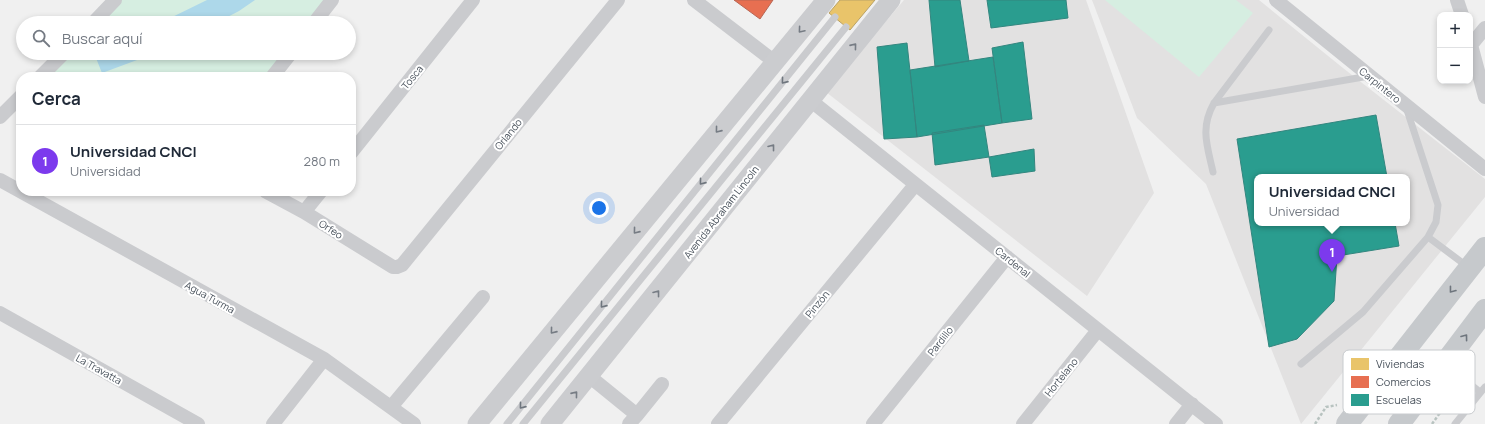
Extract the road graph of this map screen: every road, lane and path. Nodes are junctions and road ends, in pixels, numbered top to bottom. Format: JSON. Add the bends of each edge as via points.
{"nodes":[{"id":1,"x":115,"y":0,"type":"edge"},
{"id":2,"x":332,"y":0,"type":"edge"},
{"id":3,"x":473,"y":0,"type":"edge"},
{"id":4,"x":618,"y":0,"type":"edge"},
{"id":5,"x":694,"y":0,"type":"edge"},
{"id":6,"x":826,"y":0,"type":"edge"},
{"id":7,"x":891,"y":0,"type":"edge"},
{"id":8,"x":1276,"y":0,"type":"edge"},
{"id":9,"x":1457,"y":0,"type":"edge"},
{"id":10,"x":1461,"y":12,"type":"edge"},
{"id":11,"x":100,"y":16,"type":"edge"},
{"id":12,"x":319,"y":16,"type":"edge"},
{"id":13,"x":835,"y":18,"type":"dead end"},
{"id":14,"x":846,"y":27,"type":"dead end"},
{"id":15,"x":1485,"y":28,"type":"edge"},
{"id":16,"x":1268,"y":30,"type":"dead end"},
{"id":17,"x":1473,"y":41,"type":"edge"},
{"id":18,"x":1472,"y":48,"type":"edge"},
{"id":19,"x":59,"y":60,"type":"edge"},
{"id":20,"x":285,"y":60,"type":"edge"},
{"id":21,"x":775,"y":62,"type":"junction"},
{"id":22,"x":49,"y":72,"type":"edge"},
{"id":23,"x":276,"y":72,"type":"edge"},
{"id":24,"x":1370,"y":76,"type":"junction"},
{"id":25,"x":1485,"y":97,"type":"edge"},
{"id":26,"x":810,"y":100,"type":"junction"},
{"id":27,"x":16,"y":101,"type":"edge"},
{"id":28,"x":1214,"y":103,"type":"junction"},
{"id":29,"x":1405,"y":105,"type":"junction"},
{"id":30,"x":0,"y":117,"type":"edge"},
{"id":31,"x":356,"y":147,"type":"edge"},
{"id":32,"x":1485,"y":169,"type":"edge"},
{"id":33,"x":1213,"y":172,"type":"dead end"},
{"id":34,"x":0,"y":180,"type":"edge"},
{"id":35,"x":916,"y":185,"type":"junction"},
{"id":36,"x":16,"y":189,"type":"edge"},
{"id":37,"x":29,"y":196,"type":"edge"},
{"id":38,"x":274,"y":196,"type":"edge"},
{"id":39,"x":317,"y":196,"type":"edge"},
{"id":40,"x":304,"y":212,"type":"junction"},
{"id":41,"x":1428,"y":237,"type":"junction"},
{"id":42,"x":1485,"y":248,"type":"edge"},
{"id":43,"x":1007,"y":257,"type":"junction"},
{"id":44,"x":397,"y":267,"type":"joint"},
{"id":45,"x":1469,"y":268,"type":"junction"},
{"id":46,"x":483,"y":297,"type":"dead end"},
{"id":47,"x":1485,"y":310,"type":"edge"},
{"id":48,"x":0,"y":313,"type":"edge"},
{"id":49,"x":1098,"y":330,"type":"junction"},
{"id":50,"x":1405,"y":350,"type":"edge"},
{"id":51,"x":1455,"y":350,"type":"edge"},
{"id":52,"x":324,"y":359,"type":"junction"},
{"id":53,"x":1301,"y":364,"type":"dead end"},
{"id":54,"x":589,"y":376,"type":"junction"},
{"id":55,"x":662,"y":384,"type":"dead end"},
{"id":56,"x":1483,"y":390,"type":"edge"},
{"id":57,"x":1475,"y":400,"type":"edge"},
{"id":58,"x":1192,"y":404,"type":"junction"},
{"id":59,"x":391,"y":407,"type":"junction"},
{"id":60,"x":1355,"y":414,"type":"edge"},
{"id":61,"x":1407,"y":414,"type":"edge"},
{"id":62,"x":1439,"y":414,"type":"edge"},
{"id":63,"x":1463,"y":414,"type":"edge"},
{"id":64,"x":633,"y":420,"type":"edge"},
{"id":65,"x":1432,"y":423,"type":"edge"},
{"id":66,"x":198,"y":424,"type":"edge"},
{"id":67,"x":273,"y":424,"type":"edge"},
{"id":68,"x":414,"y":424,"type":"edge"},
{"id":69,"x":477,"y":424,"type":"edge"},
{"id":70,"x":507,"y":424,"type":"edge"},
{"id":71,"x":523,"y":424,"type":"edge"},
{"id":72,"x":550,"y":424,"type":"edge"},
{"id":73,"x":718,"y":424,"type":"edge"},
{"id":74,"x":873,"y":424,"type":"edge"},
{"id":75,"x":1023,"y":424,"type":"edge"},
{"id":76,"x":1176,"y":424,"type":"edge"},
{"id":77,"x":1216,"y":424,"type":"edge"},
{"id":78,"x":1347,"y":424,"type":"edge"},
{"id":79,"x":1399,"y":424,"type":"edge"},
{"id":80,"x":1455,"y":424,"type":"edge"}],
"edges":[{"from":1,"to":11,"type":"street"},
{"from":2,"to":12,"type":"street"},
{"from":3,"to":31,"type":"street","name":"Tosca"},
{"from":4,"to":44,"type":"street","name":"Orlando","via":[[402,265]]},
{"from":5,"to":21,"type":"street"},
{"from":6,"to":21,"type":"main road","one_way":true},
{"from":26,"to":7,"type":"main road","name":"Avenida Abraham Lincoln","one_way":true},
{"from":8,"to":24,"type":"street","name":"Carpintero"},
{"from":9,"to":10,"type":"street"},
{"from":13,"to":70,"type":"lane","one_way":true},
{"from":14,"to":71,"type":"lane"},
{"from":15,"to":17,"type":"street"},
{"from":16,"to":28,"type":"lane"},
{"from":18,"to":25,"type":"street"},
{"from":19,"to":22,"type":"street"},
{"from":20,"to":23,"type":"street"},
{"from":21,"to":69,"type":"main road","one_way":true},
{"from":24,"to":28,"type":"lane"},
{"from":24,"to":29,"type":"street","name":"Carpintero"},
{"from":26,"to":35,"type":"street","name":"Cardenal"},
{"from":54,"to":26,"type":"main road","name":"Avenida Abraham Lincoln","one_way":true},
{"from":27,"to":30,"type":"street"},
{"from":28,"to":33,"type":"lane","via":[[1205,126]]},
{"from":29,"to":32,"type":"street","name":"Carpintero"},
{"from":29,"to":41,"type":"lane","via":[[1438,205],[1436,222]]},
{"from":34,"to":36,"type":"street","name":"Agua Turma"},
{"from":35,"to":43,"type":"street","name":"Cardenal"},
{"from":35,"to":73,"type":"street","name":"Pinzón"},
{"from":37,"to":52,"type":"street","name":"Agua Turma"},
{"from":38,"to":40,"type":"street","name":"Orfeo"},
{"from":39,"to":40,"type":"street"},
{"from":40,"to":44,"type":"street","name":"Orfeo","via":[[393,267]]},
{"from":41,"to":45,"type":"lane"},
{"from":41,"to":53,"type":"lane","via":[[1363,312]]},
{"from":42,"to":45,"type":"main road"},
{"from":43,"to":49,"type":"street","name":"Cardenal"},
{"from":43,"to":74,"type":"street","name":"Pardillo"},
{"from":45,"to":50,"type":"main road","one_way":true},
{"from":46,"to":59,"type":"street"},
{"from":51,"to":47,"type":"main road","one_way":true},
{"from":48,"to":66,"type":"street","name":"La Travatta"},
{"from":49,"to":58,"type":"street","name":"Cardenal"},
{"from":49,"to":75,"type":"street","name":"Hortelano"},
{"from":52,"to":59,"type":"street","name":"Agua Turma"},
{"from":52,"to":67,"type":"street"},
{"from":54,"to":64,"type":"street"},
{"from":72,"to":54,"type":"main road","name":"Avenida Abraham Lincoln","one_way":true},
{"from":55,"to":64,"type":"street"},
{"from":56,"to":57,"type":"lane"},
{"from":58,"to":76,"type":"street"},
{"from":58,"to":77,"type":"street","name":"Cardenal"},
{"from":59,"to":68,"type":"street","name":"Agua Turma"},
{"from":60,"to":78,"type":"main road","one_way":true},
{"from":61,"to":79,"type":"main road"},
{"from":62,"to":65,"type":"path"},
{"from":63,"to":80,"type":"lane"}]}
